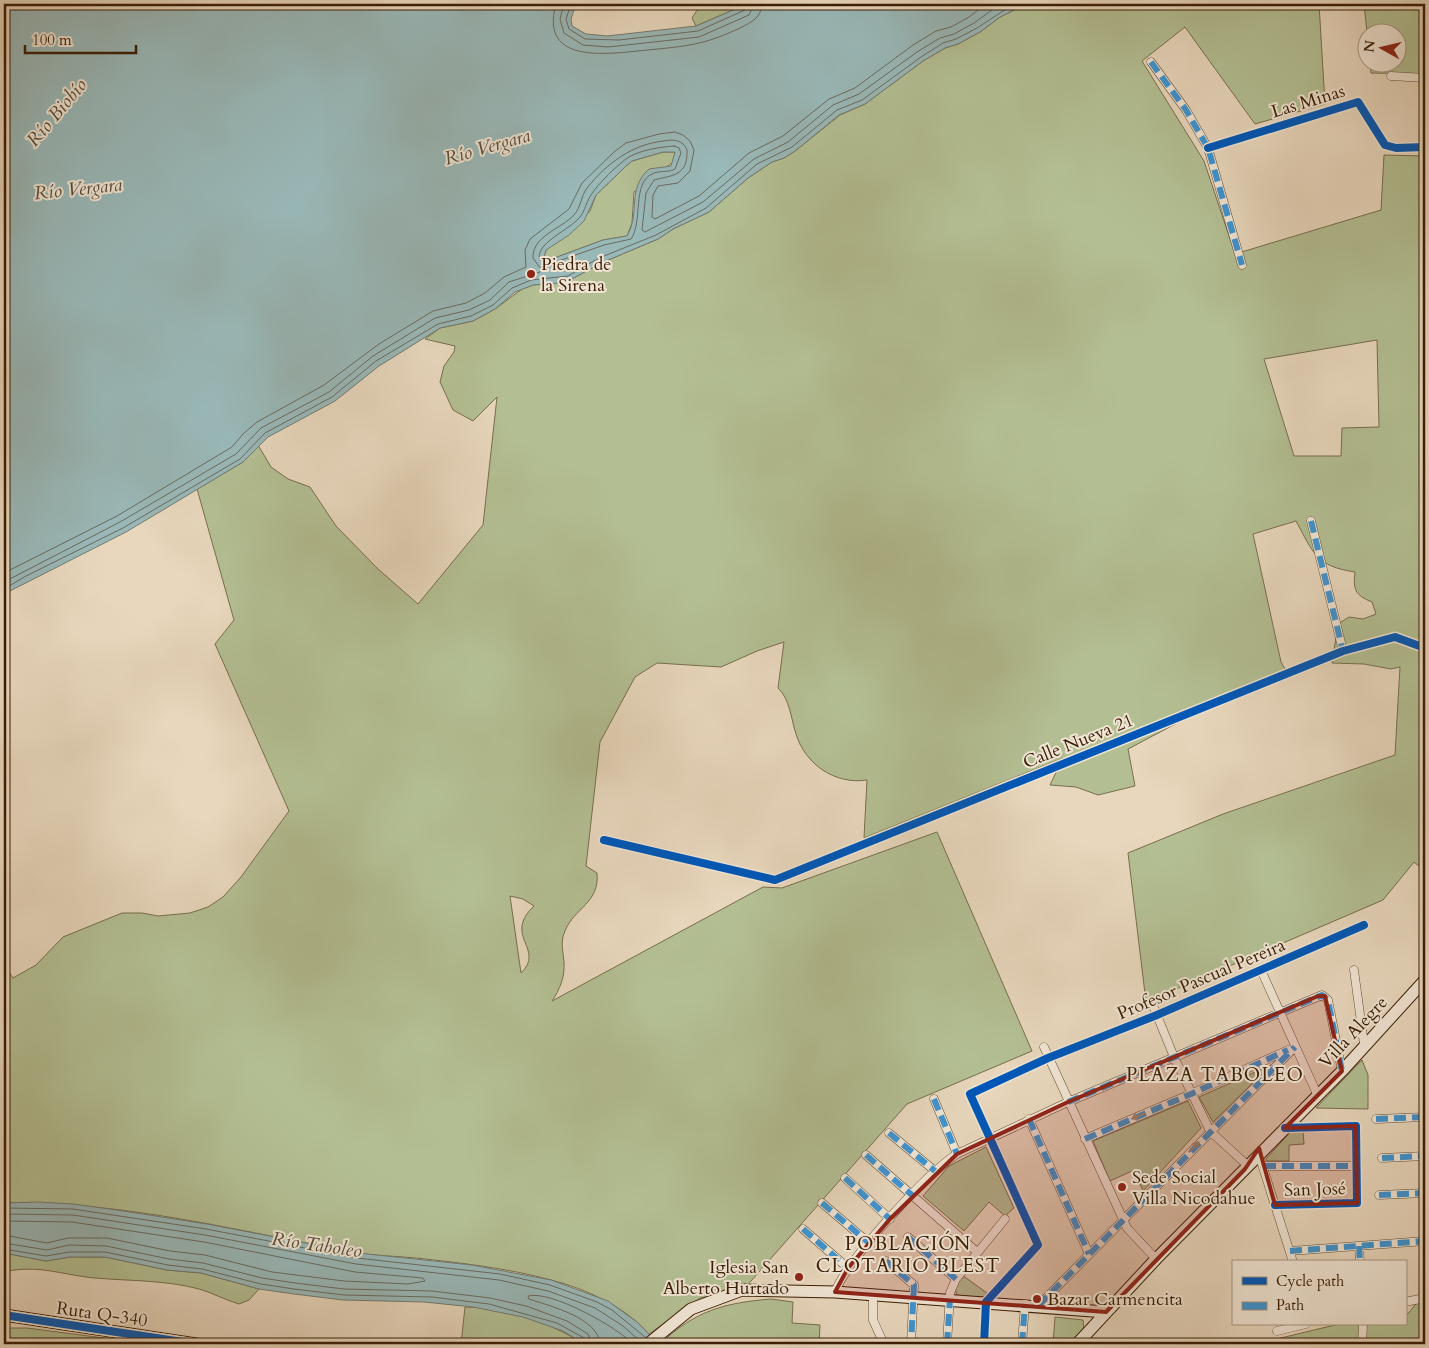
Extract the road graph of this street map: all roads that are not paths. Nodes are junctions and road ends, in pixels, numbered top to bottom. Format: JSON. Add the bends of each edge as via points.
{"nodes":[{"id":1,"x":1152,"y":62,"type":"dead end"},
{"id":2,"x":1391,"y":76,"type":"dead end"},
{"id":3,"x":1425,"y":78,"type":"edge"},
{"id":4,"x":1425,"y":147,"type":"edge"},
{"id":5,"x":1208,"y":148,"type":"junction"},
{"id":6,"x":1242,"y":265,"type":"dead end"},
{"id":7,"x":1311,"y":521,"type":"dead end"},
{"id":8,"x":1425,"y":648,"type":"edge"},
{"id":9,"x":1343,"y":651,"type":"junction"},
{"id":10,"x":604,"y":840,"type":"dead end"},
{"id":11,"x":1364,"y":925,"type":"dead end"},
{"id":12,"x":1261,"y":970,"type":"junction"},
{"id":13,"x":1354,"y":970,"type":"dead end"},
{"id":14,"x":1425,"y":982,"type":"edge"},
{"id":15,"x":1152,"y":1003,"type":"dead end"},
{"id":16,"x":1280,"y":1012,"type":"junction"},
{"id":17,"x":1157,"y":1015,"type":"junction"},
{"id":18,"x":1364,"y":1044,"type":"junction"},
{"id":19,"x":1044,"y":1047,"type":"dead end"},
{"id":20,"x":1295,"y":1047,"type":"junction"},
{"id":21,"x":1174,"y":1057,"type":"junction"},
{"id":22,"x":1048,"y":1058,"type":"junction"},
{"id":23,"x":1342,"y":1071,"type":"junction"},
{"id":24,"x":1192,"y":1094,"type":"junction"},
{"id":25,"x":1317,"y":1094,"type":"junction"},
{"id":26,"x":934,"y":1099,"type":"dead end"},
{"id":27,"x":1068,"y":1102,"type":"junction"},
{"id":28,"x":1425,"y":1117,"type":"edge"},
{"id":29,"x":1028,"y":1119,"type":"junction"},
{"id":30,"x":1376,"y":1119,"type":"dead end"},
{"id":31,"x":1285,"y":1128,"type":"junction"},
{"id":32,"x":1210,"y":1131,"type":"junction"},
{"id":33,"x":889,"y":1132,"type":"dead end"},
{"id":34,"x":990,"y":1138,"type":"junction"},
{"id":35,"x":1085,"y":1139,"type":"junction"},
{"id":36,"x":957,"y":1154,"type":"junction"},
{"id":37,"x":1259,"y":1154,"type":"junction"},
{"id":38,"x":866,"y":1155,"type":"dead end"},
{"id":39,"x":1425,"y":1156,"type":"edge"},
{"id":40,"x":1382,"y":1158,"type":"dead end"},
{"id":41,"x":1247,"y":1165,"type":"junction"},
{"id":42,"x":1264,"y":1166,"type":"junction"},
{"id":43,"x":1357,"y":1166,"type":"junction"},
{"id":44,"x":935,"y":1172,"type":"junction"},
{"id":45,"x":846,"y":1178,"type":"dead end"},
{"id":46,"x":1425,"y":1193,"type":"edge"},
{"id":47,"x":1379,"y":1195,"type":"dead end"},
{"id":48,"x":912,"y":1196,"type":"junction"},
{"id":49,"x":822,"y":1203,"type":"dead end"},
{"id":50,"x":1275,"y":1205,"type":"junction"},
{"id":51,"x":890,"y":1219,"type":"junction"},
{"id":52,"x":1005,"y":1219,"type":"dead end"},
{"id":53,"x":1123,"y":1219,"type":"junction"},
{"id":54,"x":803,"y":1229,"type":"dead end"},
{"id":55,"x":908,"y":1237,"type":"dead end"},
{"id":56,"x":1425,"y":1241,"type":"edge"},
{"id":57,"x":869,"y":1243,"type":"junction"},
{"id":58,"x":1359,"y":1246,"type":"junction"},
{"id":59,"x":1290,"y":1251,"type":"junction"},
{"id":60,"x":977,"y":1252,"type":"junction"},
{"id":61,"x":1089,"y":1254,"type":"junction"},
{"id":62,"x":1156,"y":1259,"type":"junction"},
{"id":63,"x":1292,"y":1260,"type":"edge"},
{"id":64,"x":1360,"y":1260,"type":"edge"},
{"id":65,"x":886,"y":1261,"type":"dead end"},
{"id":66,"x":848,"y":1268,"type":"junction"},
{"id":67,"x":956,"y":1279,"type":"junction"},
{"id":68,"x":835,"y":1292,"type":"junction"},
{"id":69,"x":873,"y":1294,"type":"junction"},
{"id":70,"x":915,"y":1297,"type":"junction"},
{"id":71,"x":1425,"y":1298,"type":"edge"},
{"id":72,"x":950,"y":1300,"type":"junction"},
{"id":73,"x":986,"y":1302,"type":"junction"},
{"id":74,"x":1406,"y":1302,"type":"edge"},
{"id":75,"x":1025,"y":1304,"type":"junction"},
{"id":76,"x":1039,"y":1305,"type":"junction"},
{"id":77,"x":1106,"y":1312,"type":"junction"},
{"id":78,"x":4,"y":1315,"type":"edge"},
{"id":79,"x":1298,"y":1326,"type":"edge"},
{"id":80,"x":1362,"y":1326,"type":"edge"},
{"id":81,"x":1277,"y":1331,"type":"dead end"},
{"id":82,"x":881,"y":1343,"type":"edge"},
{"id":83,"x":196,"y":1344,"type":"edge"},
{"id":84,"x":648,"y":1344,"type":"edge"},
{"id":85,"x":911,"y":1344,"type":"edge"},
{"id":86,"x":947,"y":1344,"type":"edge"},
{"id":87,"x":984,"y":1344,"type":"edge"},
{"id":88,"x":1022,"y":1344,"type":"edge"},
{"id":89,"x":1077,"y":1344,"type":"edge"},
{"id":90,"x":1362,"y":1344,"type":"edge"}],
"edges":[{"from":1,"to":5,"type":"street"},
{"from":2,"to":3,"type":"street"},
{"from":4,"to":5,"type":"street","name":"Las Minas","via":[[1385,145],[1360,103],[1356,102]]},
{"from":5,"to":6,"type":"street"},
{"from":7,"to":9,"type":"street"},
{"from":8,"to":9,"type":"street","name":"Calle Nueva 21","via":[[1395,637]]},
{"from":9,"to":10,"type":"street","name":"Calle Nueva 21","via":[[775,880]]},
{"from":11,"to":12,"type":"street","name":"Profesor Pascual Pereira"},
{"from":12,"to":16,"type":"street"},
{"from":12,"to":17,"type":"street","name":"Profesor Pascual Pereira"},
{"from":13,"to":18,"type":"street"},
{"from":14,"to":18,"type":"street","name":"Villa Alegre"},
{"from":15,"to":17,"type":"street"},
{"from":16,"to":20,"type":"street"},
{"from":16,"to":21,"type":"street"},
{"from":16,"to":23,"type":"street","via":[[1325,996]]},
{"from":17,"to":21,"type":"street"},
{"from":17,"to":22,"type":"street","name":"Profesor Pascual Pereira"},
{"from":18,"to":23,"type":"street","name":"Villa Alegre"},
{"from":19,"to":22,"type":"street"},
{"from":20,"to":24,"type":"street"},
{"from":20,"to":25,"type":"street"},
{"from":20,"to":32,"type":"street"},
{"from":21,"to":24,"type":"street"},
{"from":21,"to":27,"type":"street"},
{"from":22,"to":27,"type":"street"},
{"from":22,"to":34,"type":"street","name":"Profesor Pascual Pereira","via":[[970,1094]]},
{"from":23,"to":25,"type":"street","name":"Villa Alegre"},
{"from":24,"to":32,"type":"street"},
{"from":24,"to":35,"type":"street","one_way":true},
{"from":25,"to":31,"type":"street","name":"Villa Alegre"},
{"from":26,"to":36,"type":"street"},
{"from":27,"to":29,"type":"street"},
{"from":27,"to":35,"type":"street"},
{"from":28,"to":30,"type":"street"},
{"from":29,"to":34,"type":"street"},
{"from":29,"to":61,"type":"street"},
{"from":31,"to":37,"type":"street","name":"Villa Alegre"},
{"from":31,"to":43,"type":"street","via":[[1356,1126]]},
{"from":32,"to":41,"type":"street"},
{"from":53,"to":32,"type":"street","one_way":true},
{"from":33,"to":44,"type":"street"},
{"from":34,"to":36,"type":"street"},
{"from":34,"to":73,"type":"street","via":[[1038,1245]]},
{"from":35,"to":53,"type":"street"},
{"from":36,"to":44,"type":"street"},
{"from":37,"to":41,"type":"street","name":"Villa Alegre"},
{"from":37,"to":42,"type":"street"},
{"from":38,"to":48,"type":"street"},
{"from":39,"to":40,"type":"street"},
{"from":41,"to":62,"type":"street","name":"Villa Alegre"},
{"from":42,"to":43,"type":"street"},
{"from":42,"to":50,"type":"street"},
{"from":43,"to":50,"type":"street","name":"San José","via":[[1357,1203]]},
{"from":44,"to":48,"type":"street"},
{"from":45,"to":51,"type":"street"},
{"from":46,"to":47,"type":"street"},
{"from":48,"to":51,"type":"street"},
{"from":48,"to":60,"type":"street"},
{"from":49,"to":57,"type":"street"},
{"from":50,"to":59,"type":"street"},
{"from":51,"to":57,"type":"street"},
{"from":52,"to":60,"type":"street"},
{"from":53,"to":61,"type":"street"},
{"from":53,"to":62,"type":"street","via":[[1135,1239]]},
{"from":54,"to":66,"type":"street"},
{"from":55,"to":67,"type":"street"},
{"from":56,"to":58,"type":"street"},
{"from":57,"to":66,"type":"street"},
{"from":58,"to":59,"type":"street"},
{"from":58,"to":64,"type":"street"},
{"from":59,"to":63,"type":"street"},
{"from":60,"to":67,"type":"street"},
{"from":61,"to":76,"type":"street"},
{"from":62,"to":77,"type":"street","name":"Villa Alegre"},
{"from":65,"to":70,"type":"street","via":[[914,1285]]},
{"from":66,"to":68,"type":"street"},
{"from":67,"to":72,"type":"street"},
{"from":68,"to":69,"type":"street"},
{"from":68,"to":84,"type":"street","via":[[742,1290],[691,1309]]},
{"from":69,"to":70,"type":"street"},
{"from":69,"to":82,"type":"street","via":[[873,1320]]},
{"from":70,"to":72,"type":"street"},
{"from":70,"to":85,"type":"street"},
{"from":71,"to":74,"type":"street"},
{"from":72,"to":73,"type":"street"},
{"from":72,"to":86,"type":"street"},
{"from":73,"to":75,"type":"street"},
{"from":73,"to":87,"type":"street"},
{"from":75,"to":76,"type":"street"},
{"from":75,"to":88,"type":"street"},
{"from":76,"to":77,"type":"street"},
{"from":77,"to":89,"type":"street","name":"Villa Alegre"},
{"from":78,"to":83,"type":"street","name":"Ruta Q-340"},
{"from":79,"to":81,"type":"street"},
{"from":80,"to":90,"type":"street"}]}
